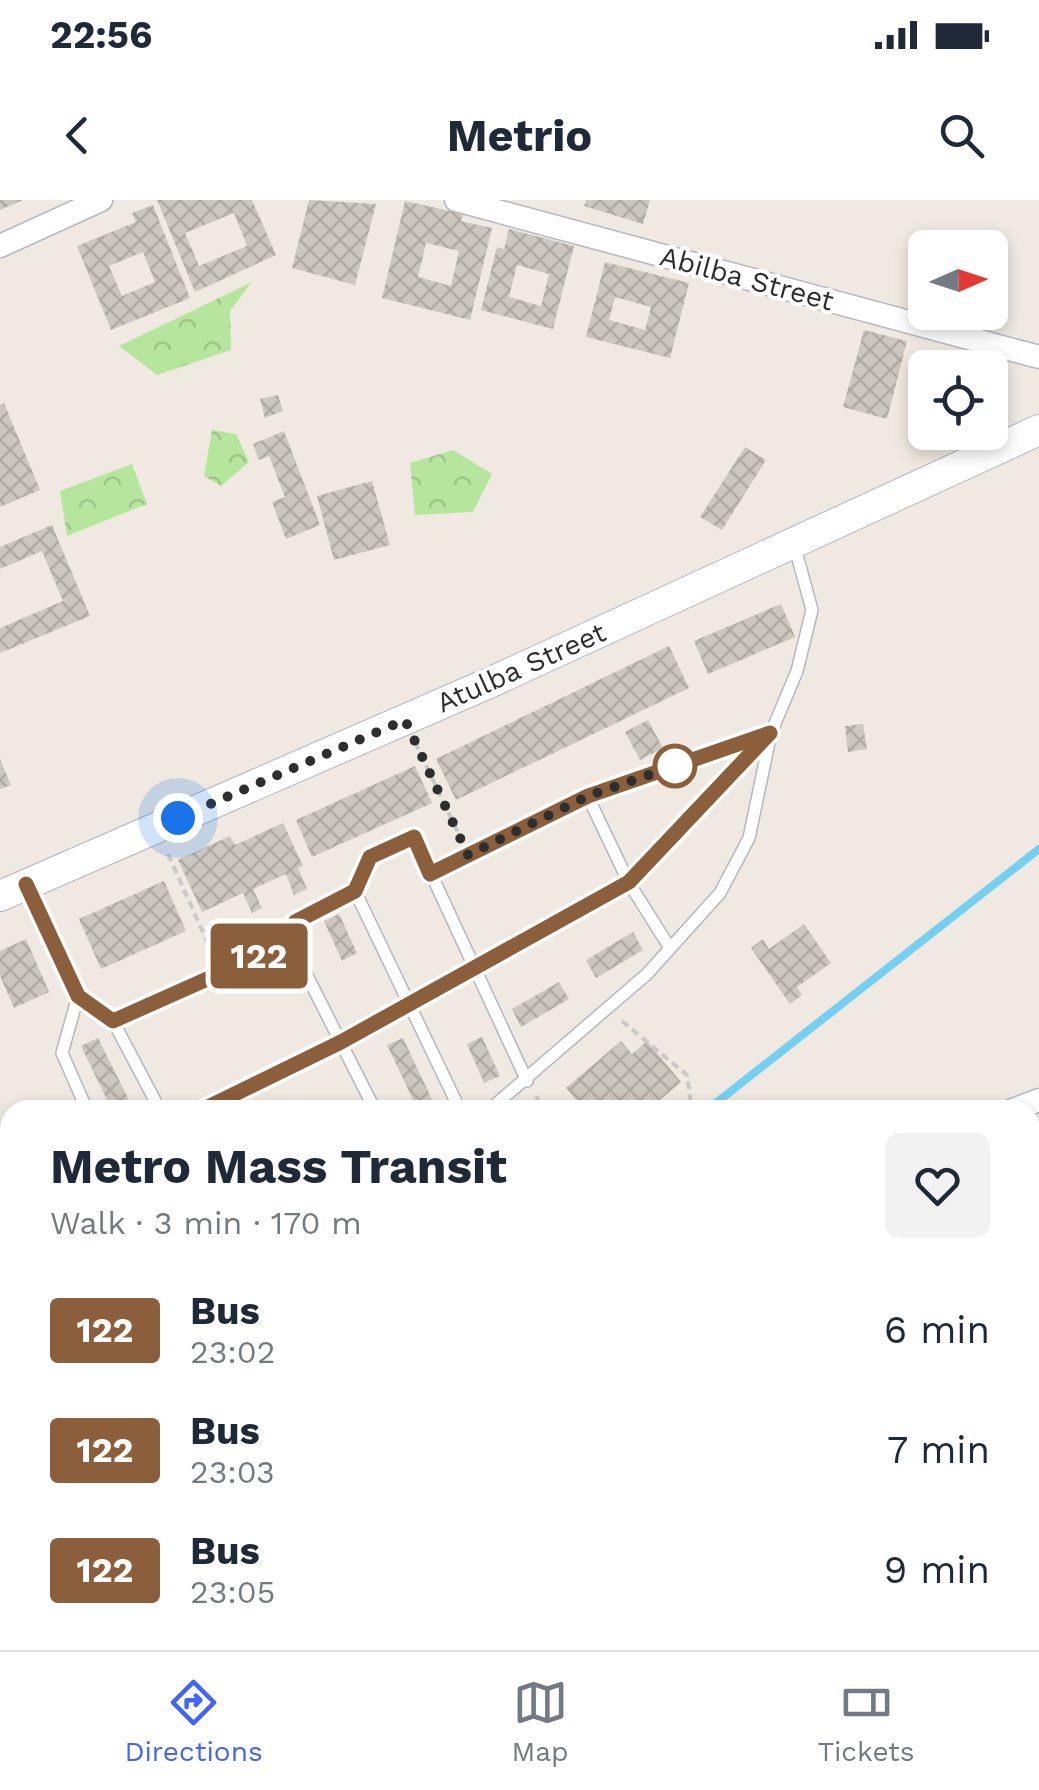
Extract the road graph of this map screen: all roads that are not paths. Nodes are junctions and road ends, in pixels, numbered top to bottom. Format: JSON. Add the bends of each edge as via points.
{"nodes":[{"id":1,"x":101,"y":200,"type":"edge"},
{"id":2,"x":456,"y":200,"type":"edge"},
{"id":3,"x":0,"y":246,"type":"edge"},
{"id":4,"x":1039,"y":356,"type":"edge"},
{"id":5,"x":1039,"y":430,"type":"edge"},
{"id":6,"x":794,"y":542,"type":"junction"},
{"id":7,"x":770,"y":733,"type":"junction"},
{"id":8,"x":588,"y":796,"type":"junction"},
{"id":9,"x":430,"y":874,"type":"junction"},
{"id":10,"x":629,"y":882,"type":"junction"},
{"id":11,"x":13,"y":890,"type":"edge"},
{"id":12,"x":355,"y":891,"type":"junction"},
{"id":13,"x":290,"y":942,"type":"junction"},
{"id":14,"x":670,"y":948,"type":"junction"},
{"id":15,"x":475,"y":968,"type":"junction"},
{"id":16,"x":78,"y":996,"type":"junction"},
{"id":17,"x":408,"y":1005,"type":"junction"},
{"id":18,"x":113,"y":1021,"type":"junction"},
{"id":19,"x":341,"y":1042,"type":"junction"},
{"id":20,"x":528,"y":1081,"type":"junction"},
{"id":21,"x":83,"y":1100,"type":"edge"},
{"id":22,"x":155,"y":1100,"type":"edge"},
{"id":23,"x":222,"y":1100,"type":"edge"},
{"id":24,"x":371,"y":1100,"type":"edge"},
{"id":25,"x":455,"y":1100,"type":"edge"},
{"id":26,"x":502,"y":1100,"type":"edge"}],
"edges":[{"from":1,"to":3,"type":"street"},
{"from":2,"to":4,"type":"street","name":"Abilba Street"},
{"from":5,"to":6,"type":"street","name":"Atulba Street"},
{"from":6,"to":7,"type":"lane","via":[[812,610],[797,671]]},
{"from":6,"to":11,"type":"street","name":"Atulba Street"},
{"from":7,"to":8,"type":"lane"},
{"from":7,"to":10,"type":"lane"},
{"from":7,"to":14,"type":"lane","via":[[749,838],[720,893]]},
{"from":8,"to":9,"type":"lane"},
{"from":8,"to":10,"type":"lane"},
{"from":9,"to":12,"type":"lane","via":[[414,837],[370,857]]},
{"from":9,"to":15,"type":"lane"},
{"from":10,"to":14,"type":"lane"},
{"from":10,"to":15,"type":"lane"},
{"from":11,"to":16,"type":"lane"},
{"from":12,"to":13,"type":"lane","via":[[295,922]]},
{"from":12,"to":17,"type":"lane"},
{"from":13,"to":18,"type":"lane"},
{"from":13,"to":19,"type":"lane"},
{"from":14,"to":20,"type":"lane"},
{"from":15,"to":17,"type":"lane"},
{"from":15,"to":20,"type":"lane"},
{"from":16,"to":18,"type":"lane"},
{"from":16,"to":21,"type":"lane","via":[[62,1052]]},
{"from":17,"to":19,"type":"lane"},
{"from":17,"to":25,"type":"lane"},
{"from":18,"to":22,"type":"lane"},
{"from":19,"to":23,"type":"lane"},
{"from":19,"to":24,"type":"lane"},
{"from":20,"to":26,"type":"lane"}]}
